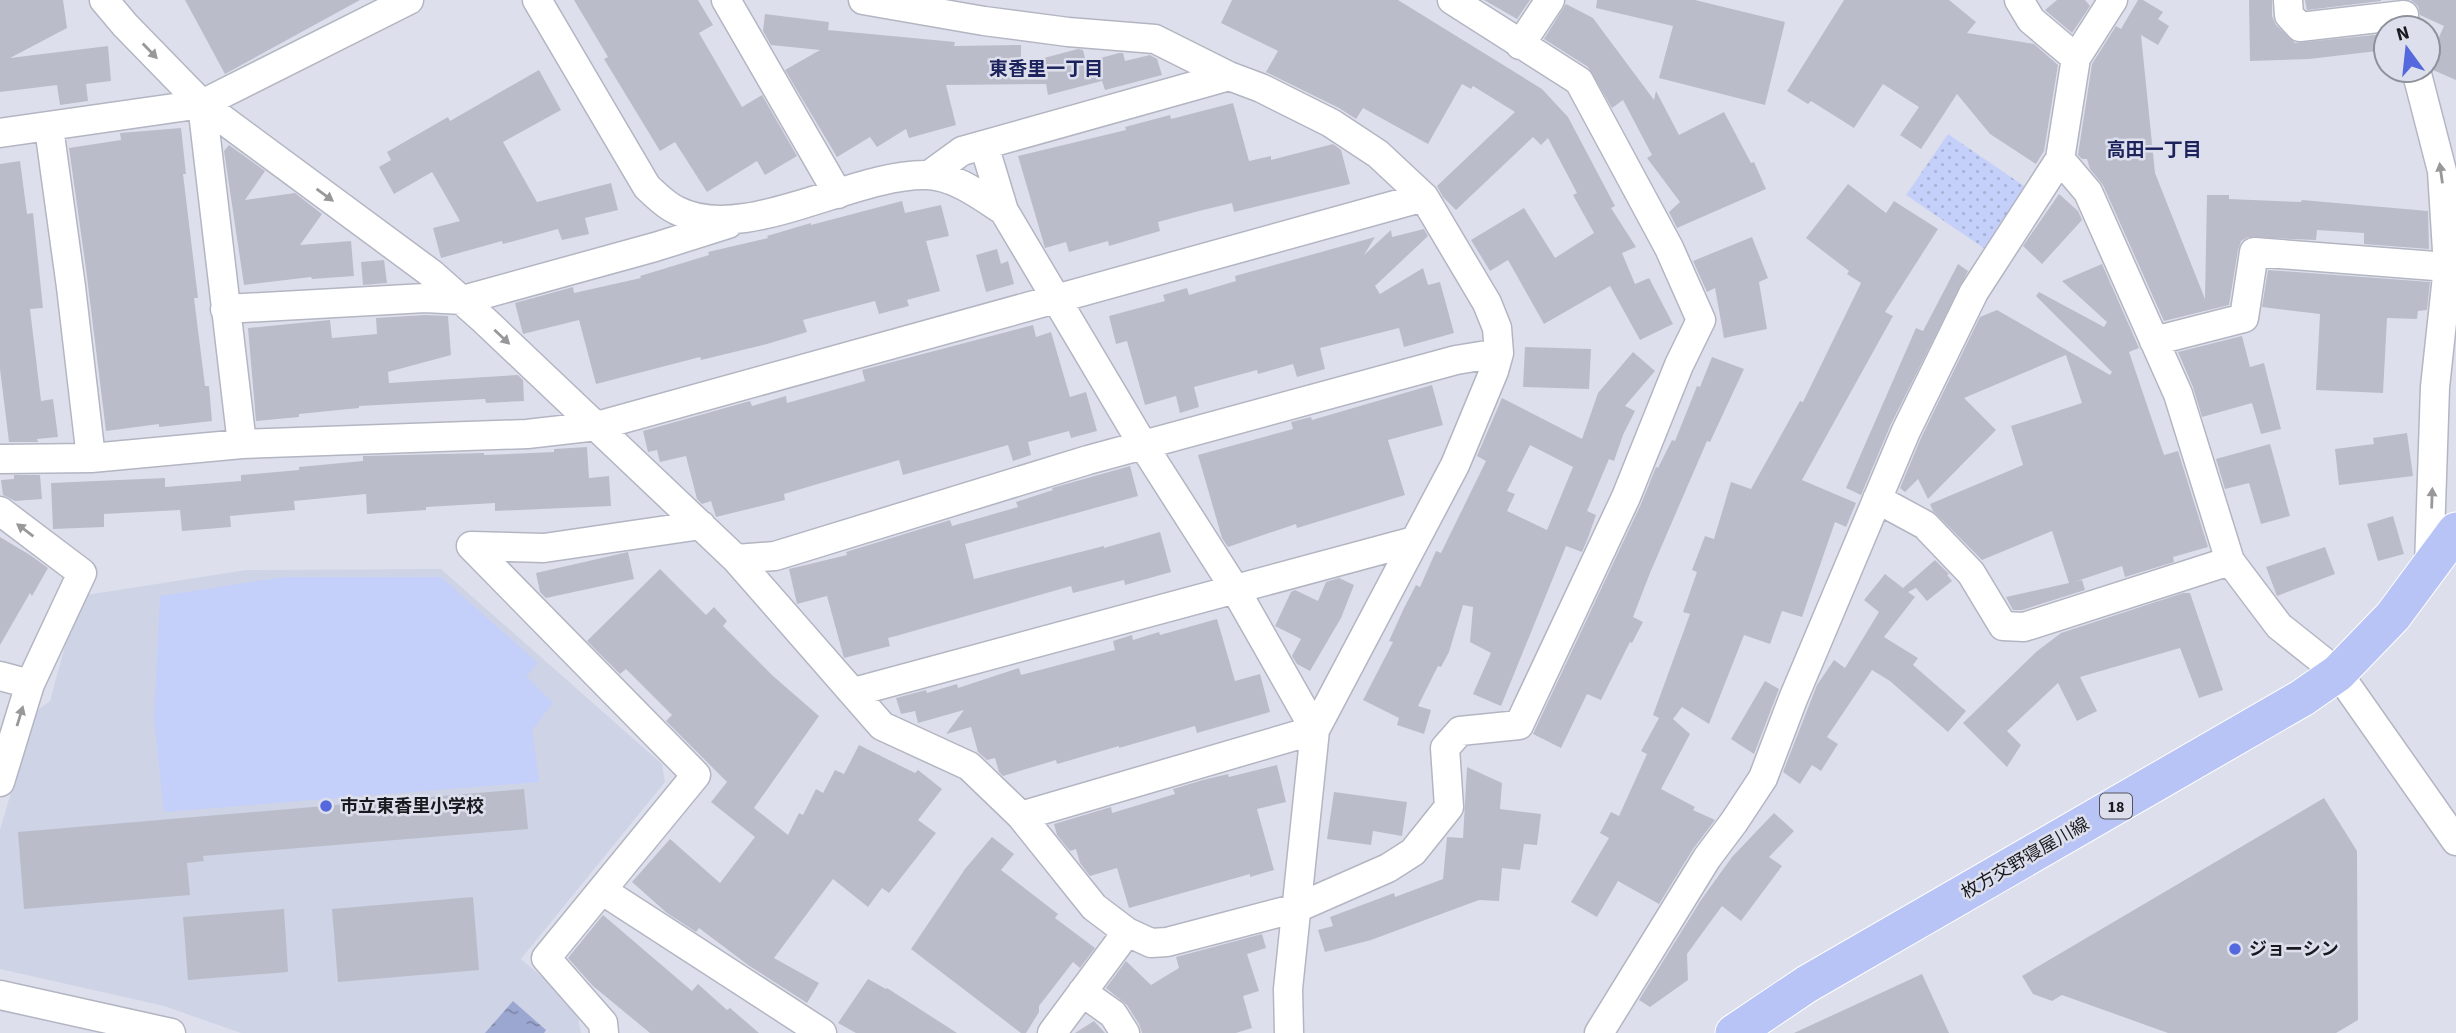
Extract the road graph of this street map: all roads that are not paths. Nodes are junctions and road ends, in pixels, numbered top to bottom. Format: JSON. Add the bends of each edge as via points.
{"nodes":[{"id":1,"x":104,"y":0,"type":"edge"},
{"id":2,"x":409,"y":0,"type":"edge"},
{"id":3,"x":537,"y":0,"type":"edge"},
{"id":4,"x":726,"y":0,"type":"edge"},
{"id":5,"x":863,"y":0,"type":"edge"},
{"id":6,"x":1452,"y":0,"type":"edge"},
{"id":7,"x":1550,"y":0,"type":"edge"},
{"id":8,"x":2019,"y":0,"type":"edge"},
{"id":9,"x":2113,"y":0,"type":"edge"},
{"id":10,"x":2288,"y":0,"type":"edge"},
{"id":11,"x":2372,"y":18,"type":"edge"},
{"id":12,"x":1520,"y":46,"type":"junction"},
{"id":13,"x":2077,"y":58,"type":"junction"},
{"id":14,"x":1229,"y":76,"type":"junction"},
{"id":15,"x":2420,"y":84,"type":"edge"},
{"id":16,"x":202,"y":104,"type":"junction"},
{"id":17,"x":49,"y":128,"type":"junction"},
{"id":18,"x":0,"y":133,"type":"edge"},
{"id":19,"x":984,"y":145,"type":"junction"},
{"id":20,"x":2060,"y":159,"type":"junction"},
{"id":21,"x":929,"y":175,"type":"junction"},
{"id":22,"x":838,"y":194,"type":"junction"},
{"id":23,"x":1424,"y":197,"type":"junction"},
{"id":24,"x":662,"y":201,"type":"junction"},
{"id":25,"x":1004,"y":211,"type":"junction"},
{"id":26,"x":738,"y":220,"type":"junction"},
{"id":27,"x":655,"y":247,"type":"junction"},
{"id":28,"x":2448,"y":267,"type":"junction"},
{"id":29,"x":1058,"y":299,"type":"junction"},
{"id":30,"x":463,"y":300,"type":"junction"},
{"id":31,"x":225,"y":309,"type":"junction"},
{"id":32,"x":2154,"y":341,"type":"junction"},
{"id":33,"x":1499,"y":353,"type":"junction"},
{"id":34,"x":597,"y":426,"type":"junction"},
{"id":35,"x":242,"y":444,"type":"junction"},
{"id":36,"x":1143,"y":445,"type":"junction"},
{"id":37,"x":91,"y":458,"type":"junction"},
{"id":38,"x":0,"y":459,"type":"edge"},
{"id":39,"x":1877,"y":499,"type":"junction"},
{"id":40,"x":0,"y":511,"type":"edge"},
{"id":41,"x":701,"y":525,"type":"junction"},
{"id":42,"x":2456,"y":531,"type":"edge"},
{"id":43,"x":1414,"y":541,"type":"junction"},
{"id":44,"x":736,"y":559,"type":"junction"},
{"id":45,"x":2230,"y":561,"type":"junction"},
{"id":46,"x":2429,"y":566,"type":"junction"},
{"id":47,"x":1235,"y":589,"type":"junction"},
{"id":48,"x":2338,"y":673,"type":"junction"},
{"id":49,"x":0,"y":676,"type":"edge"},
{"id":50,"x":30,"y":684,"type":"junction"},
{"id":51,"x":854,"y":691,"type":"junction"},
{"id":52,"x":1315,"y":730,"type":"junction"},
{"id":53,"x":0,"y":782,"type":"edge"},
{"id":54,"x":1021,"y":817,"type":"junction"},
{"id":55,"x":2452,"y":829,"type":"edge"},
{"id":56,"x":603,"y":891,"type":"junction"},
{"id":57,"x":1297,"y":908,"type":"junction"},
{"id":58,"x":1127,"y":932,"type":"junction"},
{"id":59,"x":1082,"y":992,"type":"junction"},
{"id":60,"x":0,"y":995,"type":"edge"},
{"id":61,"x":804,"y":1028,"type":"edge"},
{"id":62,"x":171,"y":1033,"type":"edge"},
{"id":63,"x":604,"y":1033,"type":"edge"},
{"id":64,"x":1052,"y":1033,"type":"edge"},
{"id":65,"x":1125,"y":1033,"type":"edge"},
{"id":66,"x":1289,"y":1033,"type":"edge"},
{"id":67,"x":1599,"y":1033,"type":"edge"},
{"id":68,"x":1734,"y":1033,"type":"edge"}],
"edges":[{"from":1,"to":16,"type":"street","one_way":true},
{"from":2,"to":16,"type":"street"},
{"from":3,"to":24,"type":"street","via":[[647,187]]},
{"from":4,"to":22,"type":"street"},
{"from":5,"to":14,"type":"street","via":[[984,22],[1155,39]]},
{"from":6,"to":12,"type":"street"},
{"from":7,"to":12,"type":"street"},
{"from":8,"to":13,"type":"street","via":[[2031,20]]},
{"from":9,"to":13,"type":"street"},
{"from":10,"to":11,"type":"street","via":[[2290,15],[2300,27]]},
{"from":12,"to":57,"type":"street","via":[[1578,81],[1669,247],[1701,320],[1626,496],[1519,725],[1460,732],[1445,748],[1449,807],[1413,852],[1388,868]]},
{"from":13,"to":20,"type":"street"},
{"from":14,"to":19,"type":"street"},
{"from":14,"to":23,"type":"street","via":[[1331,123],[1378,154]]},
{"from":28,"to":15,"type":"street","one_way":true,"via":[[2442,171]]},
{"from":16,"to":17,"type":"street"},
{"from":16,"to":30,"type":"street","one_way":true},
{"from":16,"to":31,"type":"street"},
{"from":17,"to":18,"type":"street"},
{"from":17,"to":37,"type":"street"},
{"from":19,"to":21,"type":"street","via":[[962,151]]},
{"from":19,"to":25,"type":"street"},
{"from":20,"to":32,"type":"street","via":[[2088,192]]},
{"from":20,"to":39,"type":"street","via":[[1974,292]]},
{"from":21,"to":22,"type":"street","via":[[896,178]]},
{"from":21,"to":25,"type":"street","via":[[967,187]]},
{"from":22,"to":26,"type":"street"},
{"from":23,"to":29,"type":"street"},
{"from":23,"to":33,"type":"street","via":[[1487,303],[1497,328]]},
{"from":24,"to":26,"type":"street","via":[[678,212]]},
{"from":24,"to":27,"type":"street"},
{"from":25,"to":29,"type":"street"},
{"from":26,"to":27,"type":"street"},
{"from":27,"to":30,"type":"street"},
{"from":28,"to":32,"type":"street","via":[[2254,252],[2244,318]]},
{"from":46,"to":28,"type":"street","one_way":true,"via":[[2435,387]]},
{"from":29,"to":34,"type":"street"},
{"from":29,"to":36,"type":"street"},
{"from":30,"to":31,"type":"street"},
{"from":30,"to":34,"type":"street","one_way":true},
{"from":31,"to":35,"type":"street"},
{"from":32,"to":45,"type":"street","via":[[2178,394]]},
{"from":33,"to":36,"type":"street","via":[[1457,360]]},
{"from":33,"to":43,"type":"street","via":[[1455,465]]},
{"from":34,"to":35,"type":"street","via":[[527,434]]},
{"from":34,"to":41,"type":"street"},
{"from":35,"to":37,"type":"street"},
{"from":36,"to":44,"type":"street","via":[[775,556]]},
{"from":36,"to":47,"type":"street"},
{"from":37,"to":38,"type":"street"},
{"from":39,"to":45,"type":"street","via":[[1926,525],[1971,573],[2003,626],[2024,627]]},
{"from":39,"to":67,"type":"street","via":[[1763,778],[1707,858]]},
{"from":50,"to":40,"type":"street","one_way":true,"via":[[82,573]]},
{"from":41,"to":44,"type":"street"},
{"from":41,"to":56,"type":"street","via":[[544,548],[471,546],[696,775]]},
{"from":42,"to":46,"type":"main road","name":"枚方交野寝屋川線","number":"18"},
{"from":43,"to":47,"type":"street"},
{"from":43,"to":52,"type":"street"},
{"from":44,"to":51,"type":"street"},
{"from":45,"to":48,"type":"street","via":[[2279,626]]},
{"from":46,"to":48,"type":"main road","name":"枚方交野寝屋川線","number":"18","via":[[2393,616]]},
{"from":47,"to":51,"type":"street"},
{"from":47,"to":52,"type":"street"},
{"from":48,"to":55,"type":"street"},
{"from":48,"to":68,"type":"main road","name":"枚方交野寝屋川線","number":"18","via":[[1807,984]]},
{"from":49,"to":50,"type":"street"},
{"from":53,"to":50,"type":"street","one_way":true},
{"from":51,"to":54,"type":"street","via":[[883,726],[969,766]]},
{"from":52,"to":54,"type":"street"},
{"from":52,"to":57,"type":"street"},
{"from":54,"to":58,"type":"street","via":[[1094,907]]},
{"from":56,"to":61,"type":"street"},
{"from":56,"to":63,"type":"street","via":[[546,958],[603,1023]]},
{"from":57,"to":58,"type":"street","via":[[1167,942],[1151,943]]},
{"from":57,"to":66,"type":"street","via":[[1288,989]]},
{"from":58,"to":59,"type":"street"},
{"from":59,"to":64,"type":"street"},
{"from":59,"to":65,"type":"street","via":[[1113,1013]]},
{"from":60,"to":62,"type":"street"}]}
